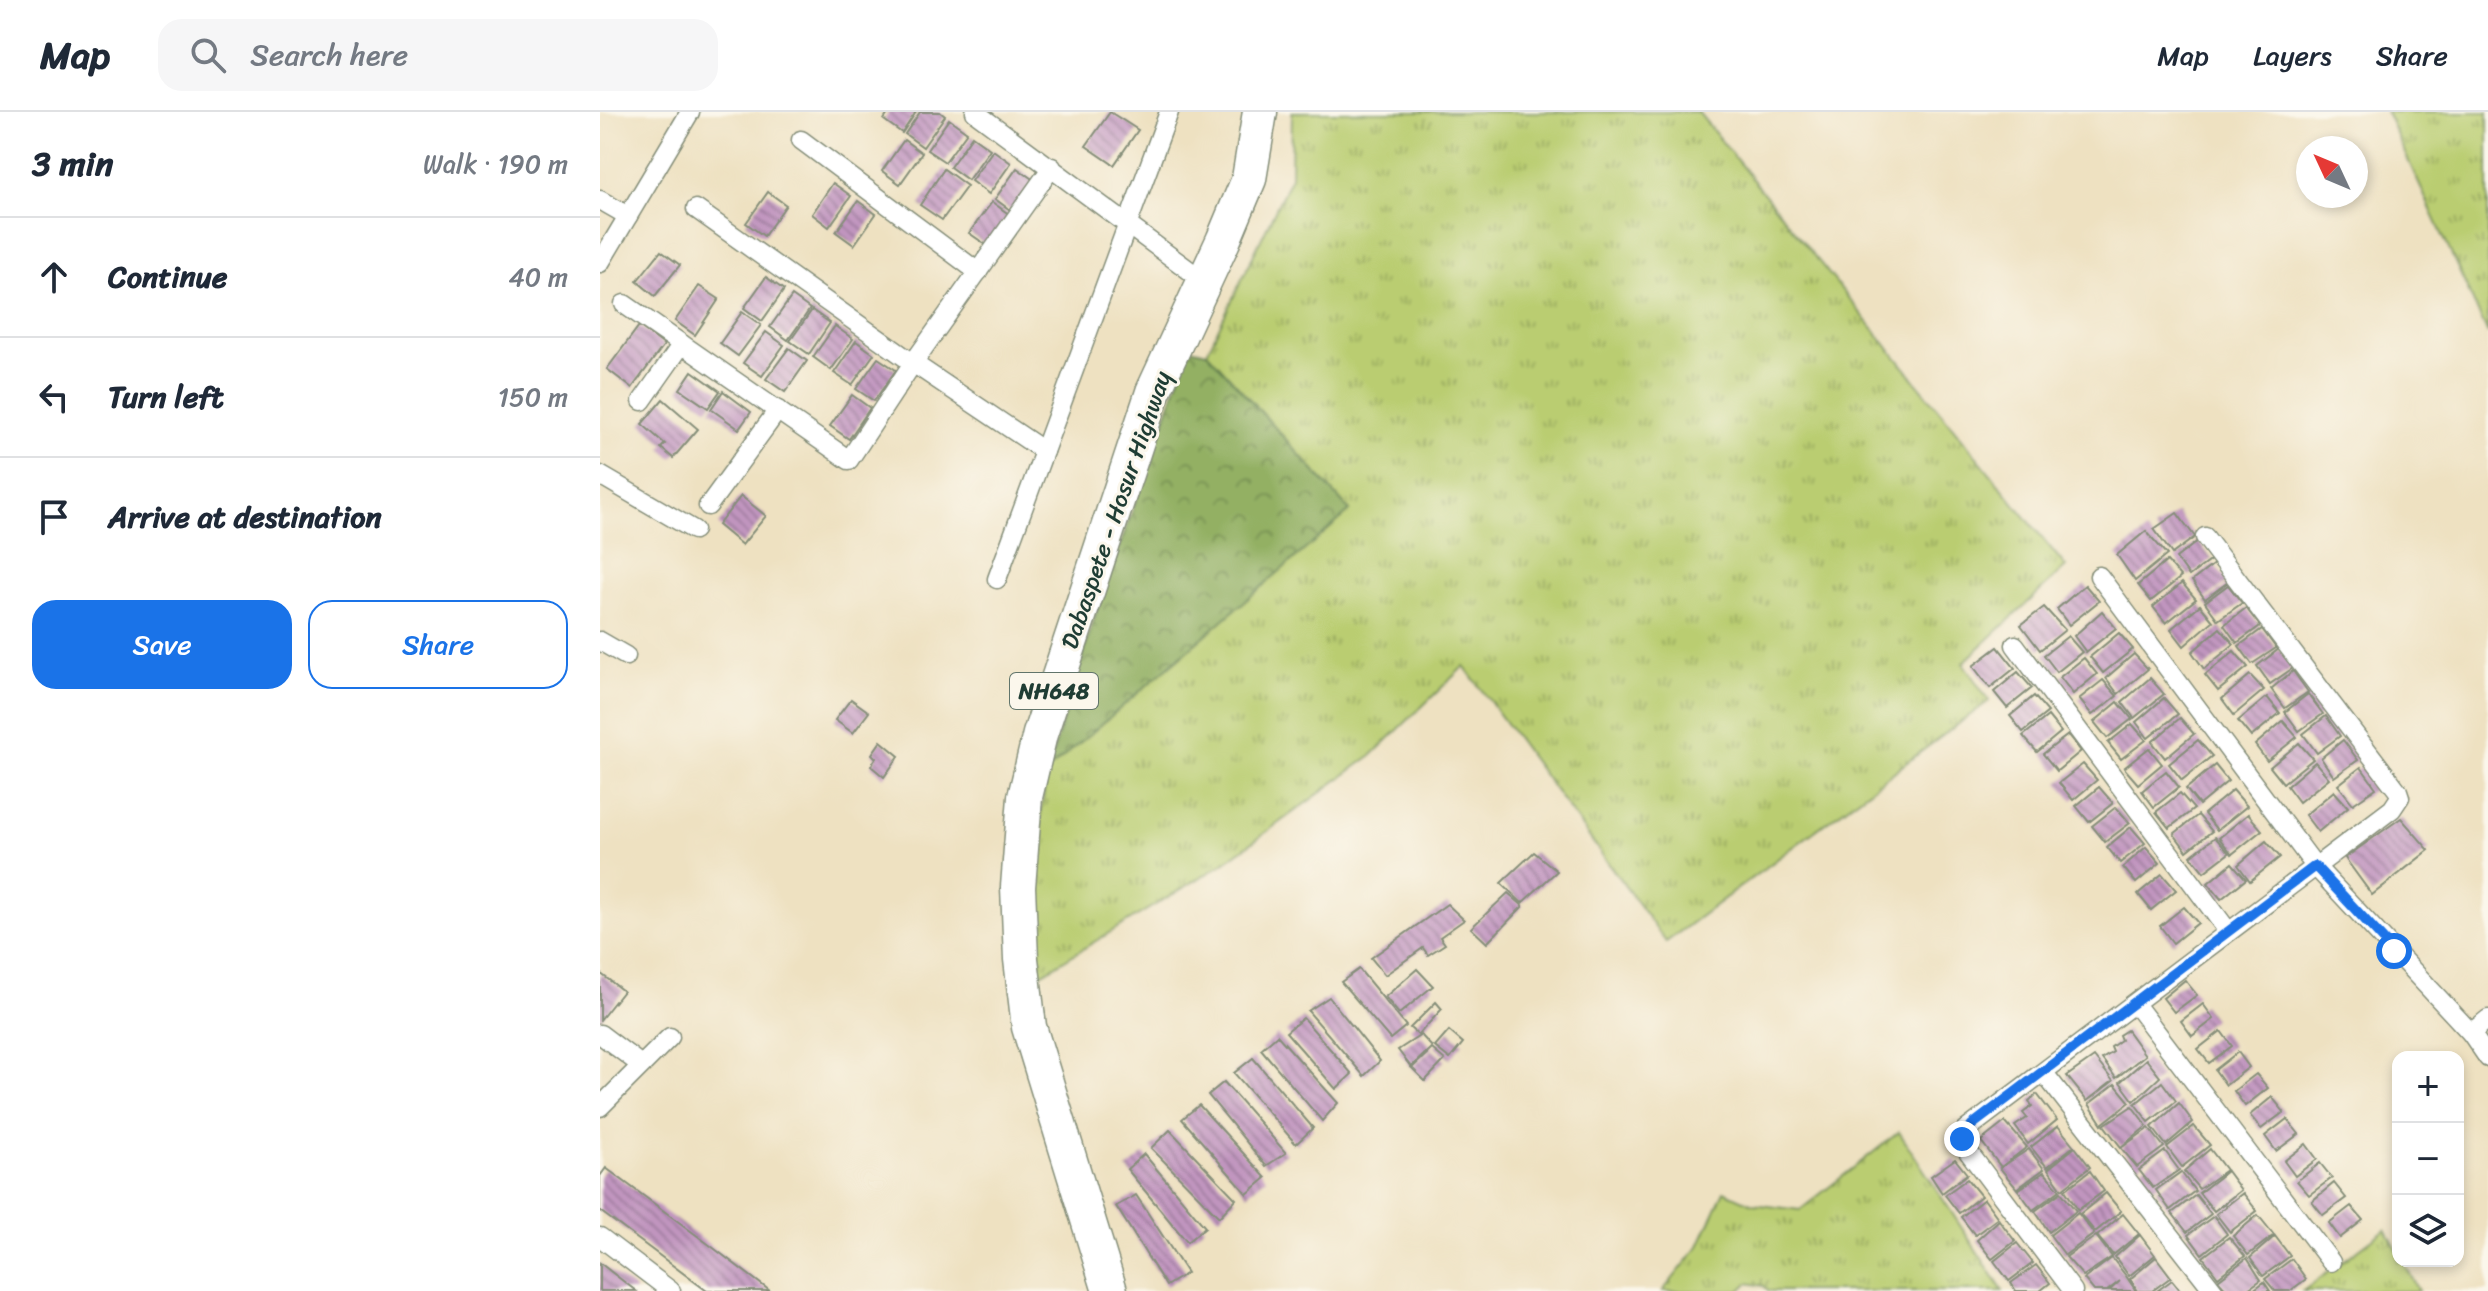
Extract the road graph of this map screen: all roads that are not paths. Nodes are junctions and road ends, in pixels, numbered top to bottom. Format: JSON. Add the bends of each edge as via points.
{"nodes":[{"id":1,"x":690,"y":112,"type":"edge"},
{"id":2,"x":975,"y":112,"type":"edge"},
{"id":3,"x":1169,"y":112,"type":"edge"},
{"id":4,"x":1260,"y":112,"type":"edge"},
{"id":5,"x":801,"y":140,"type":"dead end"},
{"id":6,"x":1052,"y":167,"type":"junction"},
{"id":7,"x":600,"y":200,"type":"edge"},
{"id":8,"x":696,"y":209,"type":"dead end"},
{"id":9,"x":628,"y":216,"type":"junction"},
{"id":10,"x":1128,"y":227,"type":"junction"},
{"id":11,"x":600,"y":263,"type":"edge"},
{"id":12,"x":978,"y":272,"type":"junction"},
{"id":13,"x":1205,"y":282,"type":"junction"},
{"id":14,"x":624,"y":304,"type":"dead end"},
{"id":15,"x":682,"y":344,"type":"junction"},
{"id":16,"x":913,"y":363,"type":"junction"},
{"id":17,"x":642,"y":401,"type":"dead end"},
{"id":18,"x":778,"y":410,"type":"junction"},
{"id":19,"x":1044,"y":451,"type":"junction"},
{"id":20,"x":600,"y":475,"type":"edge"},
{"id":21,"x":708,"y":506,"type":"dead end"},
{"id":22,"x":694,"y":530,"type":"dead end"},
{"id":23,"x":2205,"y":537,"type":"dead end"},
{"id":24,"x":2099,"y":576,"type":"dead end"},
{"id":25,"x":997,"y":579,"type":"dead end"},
{"id":26,"x":600,"y":641,"type":"edge"},
{"id":27,"x":2015,"y":645,"type":"dead end"},
{"id":28,"x":626,"y":656,"type":"dead end"},
{"id":29,"x":2315,"y":866,"type":"junction"},
{"id":30,"x":2228,"y":931,"type":"junction"},
{"id":31,"x":2135,"y":1004,"type":"junction"},
{"id":32,"x":2488,"y":1019,"type":"edge"},
{"id":33,"x":2471,"y":1033,"type":"junction"},
{"id":34,"x":600,"y":1034,"type":"edge"},
{"id":35,"x":670,"y":1037,"type":"dead end"},
{"id":36,"x":2488,"y":1057,"type":"edge"},
{"id":37,"x":641,"y":1065,"type":"junction"},
{"id":38,"x":2044,"y":1073,"type":"junction"},
{"id":39,"x":600,"y":1107,"type":"edge"},
{"id":40,"x":600,"y":1237,"type":"edge"},
{"id":41,"x":2331,"y":1262,"type":"dead end"},
{"id":42,"x":671,"y":1291,"type":"edge"},
{"id":43,"x":1110,"y":1291,"type":"edge"},
{"id":44,"x":2073,"y":1291,"type":"edge"},
{"id":45,"x":2214,"y":1291,"type":"edge"}],
"edges":[{"from":1,"to":9,"type":"street"},
{"from":2,"to":6,"type":"street"},
{"from":3,"to":10,"type":"street"},
{"from":4,"to":13,"type":"highway","name":"Dabaspete - Hosur Highway","number":"NH648","via":[[1249,179]]},
{"from":5,"to":12,"type":"street"},
{"from":6,"to":10,"type":"street"},
{"from":6,"to":12,"type":"street"},
{"from":7,"to":9,"type":"street"},
{"from":8,"to":16,"type":"street"},
{"from":9,"to":11,"type":"street"},
{"from":10,"to":13,"type":"street"},
{"from":10,"to":19,"type":"street"},
{"from":12,"to":16,"type":"street"},
{"from":13,"to":43,"type":"highway","name":"Dabaspete - Hosur Highway","number":"NH648","via":[[1153,392],[1040,734],[1025,797],[1018,887],[1029,1027]]},
{"from":14,"to":15,"type":"street"},
{"from":15,"to":17,"type":"street"},
{"from":15,"to":18,"type":"street"},
{"from":16,"to":18,"type":"street","via":[[849,460]]},
{"from":16,"to":19,"type":"street"},
{"from":18,"to":21,"type":"street"},
{"from":19,"to":25,"type":"street"},
{"from":20,"to":22,"type":"street"},
{"from":23,"to":29,"type":"street","via":[[2398,791],[2392,809]]},
{"from":24,"to":29,"type":"street"},
{"from":26,"to":28,"type":"street"},
{"from":27,"to":30,"type":"street"},
{"from":29,"to":30,"type":"street"},
{"from":29,"to":33,"type":"street"},
{"from":30,"to":31,"type":"street"},
{"from":31,"to":38,"type":"street"},
{"from":31,"to":41,"type":"street"},
{"from":32,"to":33,"type":"street"},
{"from":33,"to":36,"type":"street"},
{"from":34,"to":37,"type":"street"},
{"from":35,"to":37,"type":"street"},
{"from":37,"to":39,"type":"street"},
{"from":38,"to":44,"type":"street","via":[[1972,1125],[1962,1139]]},
{"from":38,"to":45,"type":"street"},
{"from":40,"to":42,"type":"street"}]}
